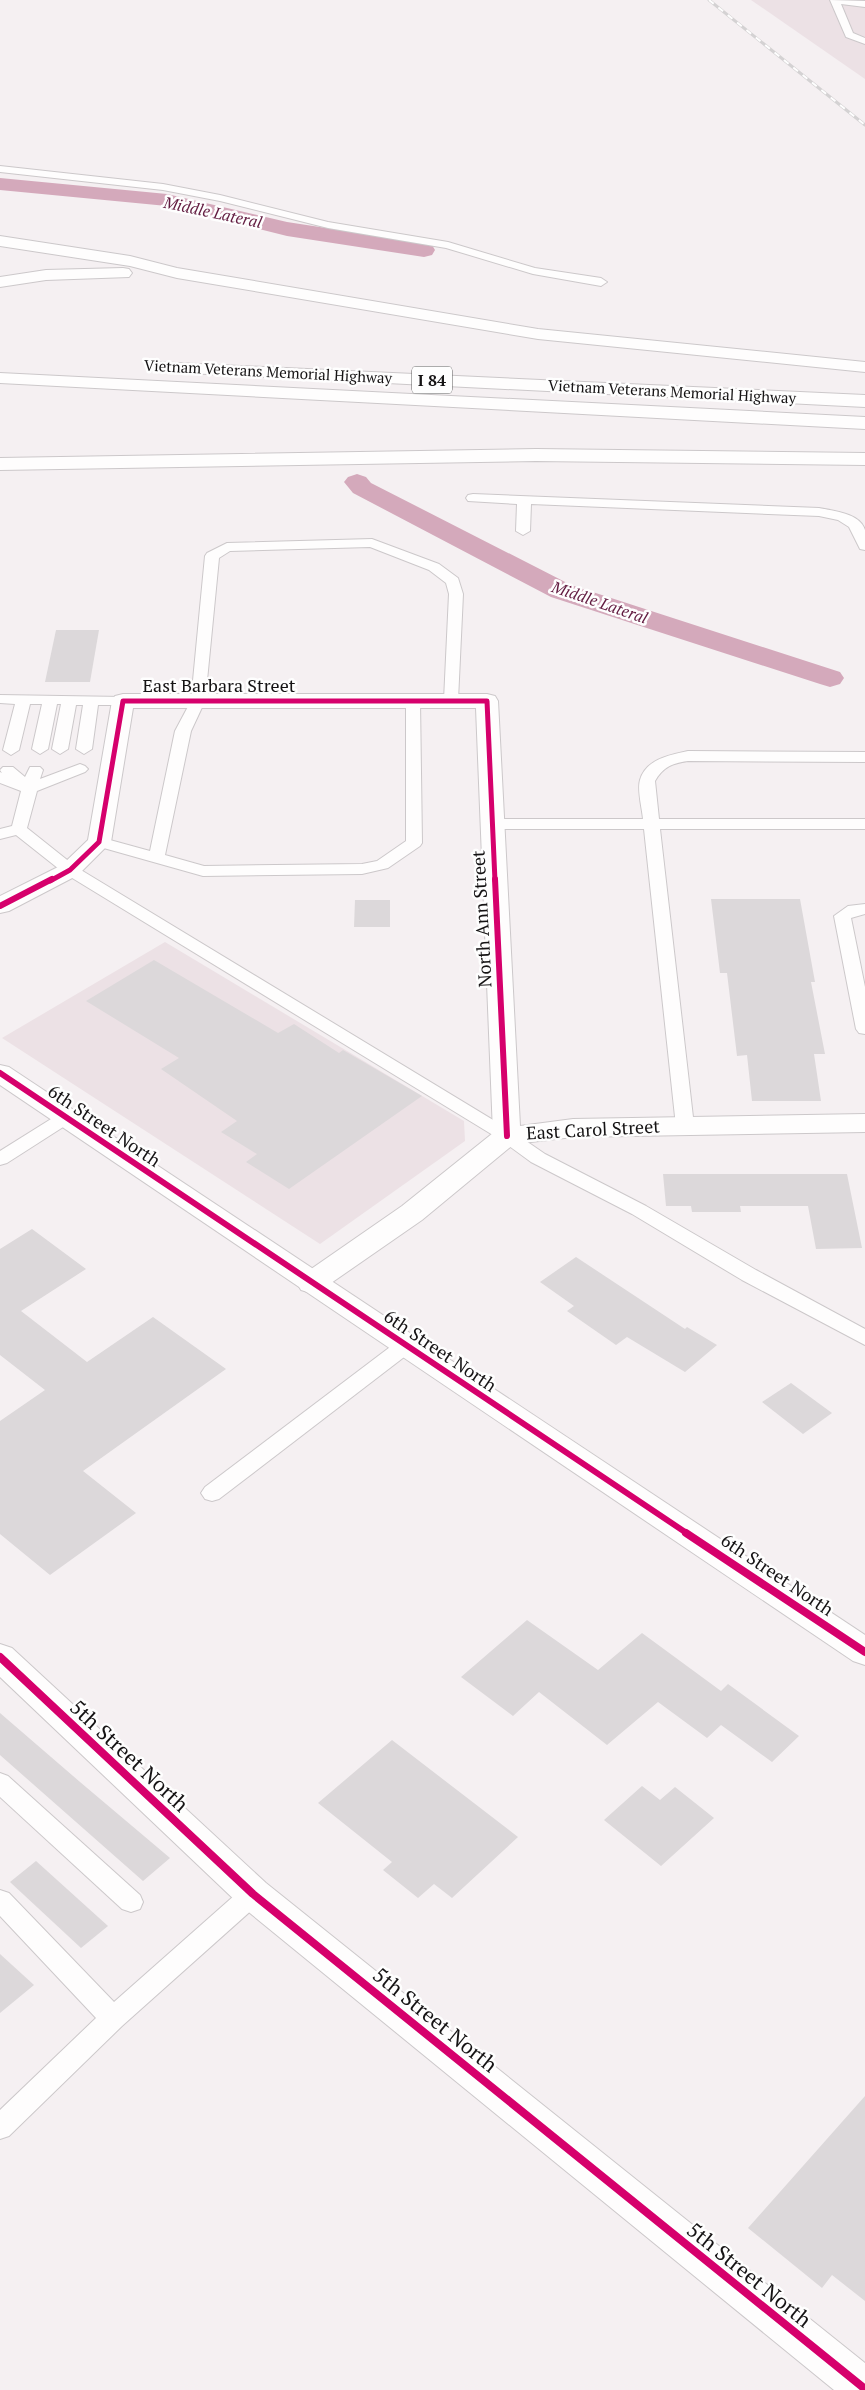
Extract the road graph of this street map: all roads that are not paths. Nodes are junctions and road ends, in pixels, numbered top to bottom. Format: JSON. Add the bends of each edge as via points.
{"nodes":[{"id":1,"x":835,"y":0,"type":"edge"},
{"id":2,"x":865,"y":4,"type":"edge"},
{"id":3,"x":865,"y":41,"type":"edge"},
{"id":4,"x":0,"y":169,"type":"edge"},
{"id":5,"x":0,"y":241,"type":"edge"},
{"id":6,"x":178,"y":273,"type":"junction"},
{"id":7,"x":0,"y":282,"type":"edge"},
{"id":8,"x":601,"y":282,"type":"dead end"},
{"id":9,"x":139,"y":366,"type":"dead end"},
{"id":10,"x":865,"y":367,"type":"edge"},
{"id":11,"x":0,"y":378,"type":"edge"},
{"id":12,"x":865,"y":401,"type":"edge"},
{"id":13,"x":862,"y":423,"type":"edge"},
{"id":14,"x":0,"y":450,"type":"edge"},
{"id":15,"x":865,"y":459,"type":"edge"},
{"id":16,"x":194,"y":461,"type":"junction"},
{"id":17,"x":0,"y":464,"type":"edge"},
{"id":18,"x":473,"y":498,"type":"dead end"},
{"id":19,"x":524,"y":500,"type":"junction"},
{"id":20,"x":523,"y":531,"type":"dead end"},
{"id":21,"x":865,"y":545,"type":"edge"},
{"id":22,"x":0,"y":699,"type":"edge"},
{"id":23,"x":23,"y":700,"type":"junction"},
{"id":24,"x":50,"y":700,"type":"junction"},
{"id":25,"x":69,"y":700,"type":"junction"},
{"id":26,"x":451,"y":700,"type":"junction"},
{"id":27,"x":91,"y":701,"type":"junction"},
{"id":28,"x":122,"y":701,"type":"junction"},
{"id":29,"x":198,"y":701,"type":"junction"},
{"id":30,"x":413,"y":701,"type":"junction"},
{"id":31,"x":487,"y":701,"type":"joint"},
{"id":32,"x":40,"y":749,"type":"dead end"},
{"id":33,"x":60,"y":749,"type":"dead end"},
{"id":34,"x":84,"y":749,"type":"dead end"},
{"id":35,"x":12,"y":750,"type":"dead end"},
{"id":36,"x":865,"y":756,"type":"edge"},
{"id":37,"x":57,"y":769,"type":"dead end"},
{"id":38,"x":80,"y":769,"type":"dead end"},
{"id":39,"x":35,"y":770,"type":"dead end"},
{"id":40,"x":4,"y":774,"type":"edge"},
{"id":41,"x":29,"y":789,"type":"junction"},
{"id":42,"x":493,"y":824,"type":"junction"},
{"id":43,"x":652,"y":824,"type":"junction"},
{"id":44,"x":865,"y":824,"type":"edge"},
{"id":45,"x":19,"y":829,"type":"junction"},
{"id":46,"x":0,"y":834,"type":"edge"},
{"id":47,"x":99,"y":842,"type":"junction"},
{"id":48,"x":156,"y":859,"type":"junction"},
{"id":49,"x":70,"y":870,"type":"junction"},
{"id":50,"x":0,"y":906,"type":"edge"},
{"id":51,"x":865,"y":909,"type":"edge"},
{"id":52,"x":865,"y":1029,"type":"edge"},
{"id":53,"x":0,"y":1073,"type":"edge"},
{"id":54,"x":65,"y":1118,"type":"junction"},
{"id":55,"x":865,"y":1123,"type":"edge"},
{"id":56,"x":685,"y":1126,"type":"junction"},
{"id":57,"x":507,"y":1136,"type":"junction"},
{"id":58,"x":0,"y":1159,"type":"edge"},
{"id":59,"x":311,"y":1283,"type":"junction"},
{"id":60,"x":865,"y":1338,"type":"edge"},
{"id":61,"x":405,"y":1346,"type":"junction"},
{"id":62,"x":212,"y":1492,"type":"dead end"},
{"id":63,"x":865,"y":1652,"type":"edge"},
{"id":64,"x":0,"y":1657,"type":"edge"},
{"id":65,"x":0,"y":1783,"type":"edge"},
{"id":66,"x":253,"y":1894,"type":"junction"},
{"id":67,"x":0,"y":1900,"type":"edge"},
{"id":68,"x":131,"y":1902,"type":"dead end"},
{"id":69,"x":113,"y":2018,"type":"junction"},
{"id":70,"x":0,"y":2127,"type":"edge"},
{"id":71,"x":865,"y":2389,"type":"edge"}],
"edges":[{"from":1,"to":2,"type":"lane"},
{"from":1,"to":3,"type":"lane","via":[[850,35]]},
{"from":4,"to":8,"type":"lane","via":[[163,187],[328,226],[448,244],[534,271]]},
{"from":5,"to":6,"type":"main road","via":[[130,261]]},
{"from":6,"to":7,"type":"main road","via":[[65,274]]},
{"from":6,"to":10,"type":"main road","via":[[538,334]]},
{"from":9,"to":12,"type":"main road","name":"Vietnam Veterans Memorial Highway","number":"I 84"},
{"from":11,"to":13,"type":"main road","name":"Vietnam Veterans Memorial Highway","number":"I 84"},
{"from":14,"to":16,"type":"main road"},
{"from":15,"to":16,"type":"main road","via":[[536,455]]},
{"from":16,"to":17,"type":"main road"},
{"from":18,"to":19,"type":"lane"},
{"from":19,"to":20,"type":"lane"},
{"from":19,"to":21,"type":"lane","via":[[818,512],[853,522],[861,531]]},
{"from":22,"to":23,"type":"lane"},
{"from":23,"to":24,"type":"lane"},
{"from":23,"to":35,"type":"lane"},
{"from":24,"to":25,"type":"lane"},
{"from":24,"to":32,"type":"lane"},
{"from":25,"to":27,"type":"lane"},
{"from":25,"to":33,"type":"lane"},
{"from":26,"to":29,"type":"lane","via":[[456,594],[453,581],[434,567],[372,543],[227,547],[212,556]]},
{"from":26,"to":30,"type":"main road","name":"East Barbara Street"},
{"from":26,"to":31,"type":"main road","name":"East Barbara Street"},
{"from":27,"to":28,"type":"lane"},
{"from":27,"to":34,"type":"lane"},
{"from":28,"to":29,"type":"main road","name":"East Barbara Street"},
{"from":28,"to":47,"type":"main road","name":"East Barbara Street"},
{"from":29,"to":30,"type":"main road","name":"East Barbara Street"},
{"from":29,"to":48,"type":"lane","via":[[182,731]]},
{"from":30,"to":48,"type":"lane","via":[[414,843],[382,865],[362,869],[203,871]]},
{"from":31,"to":42,"type":"main road","name":"North Ann Street"},
{"from":36,"to":43,"type":"lane","via":[[688,756],[667,760],[653,769],[647,781]]},
{"from":37,"to":41,"type":"lane"},
{"from":38,"to":41,"type":"lane"},
{"from":39,"to":41,"type":"lane"},
{"from":40,"to":41,"type":"lane"},
{"from":41,"to":45,"type":"lane"},
{"from":42,"to":43,"type":"lane"},
{"from":42,"to":57,"type":"main road","name":"North Ann Street"},
{"from":43,"to":44,"type":"lane"},
{"from":43,"to":56,"type":"lane"},
{"from":45,"to":46,"type":"lane"},
{"from":45,"to":49,"type":"lane"},
{"from":47,"to":48,"type":"lane"},
{"from":47,"to":49,"type":"main road"},
{"from":49,"to":50,"type":"main road"},
{"from":49,"to":57,"type":"lane"},
{"from":51,"to":52,"type":"lane","via":[[842,916]]},
{"from":53,"to":54,"type":"main road","name":"6th Street North"},
{"from":54,"to":58,"type":"lane"},
{"from":54,"to":59,"type":"main road","name":"6th Street North"},
{"from":55,"to":56,"type":"main road","name":"East Carol Street"},
{"from":56,"to":57,"type":"main road","name":"East Carol Street","via":[[573,1128]]},
{"from":57,"to":59,"type":"main road","name":"East Carol Street","via":[[412,1213]]},
{"from":57,"to":60,"type":"lane","via":[[538,1158],[639,1210],[748,1275]]},
{"from":59,"to":61,"type":"main road","name":"6th Street North"},
{"from":61,"to":62,"type":"lane"},
{"from":61,"to":63,"type":"main road","name":"6th Street North"},
{"from":64,"to":66,"type":"main road","name":"5th Street North"},
{"from":65,"to":68,"type":"lane"},
{"from":66,"to":69,"type":"lane"},
{"from":66,"to":71,"type":"main road","name":"5th Street North"},
{"from":67,"to":69,"type":"lane"},
{"from":69,"to":70,"type":"lane"}]}
